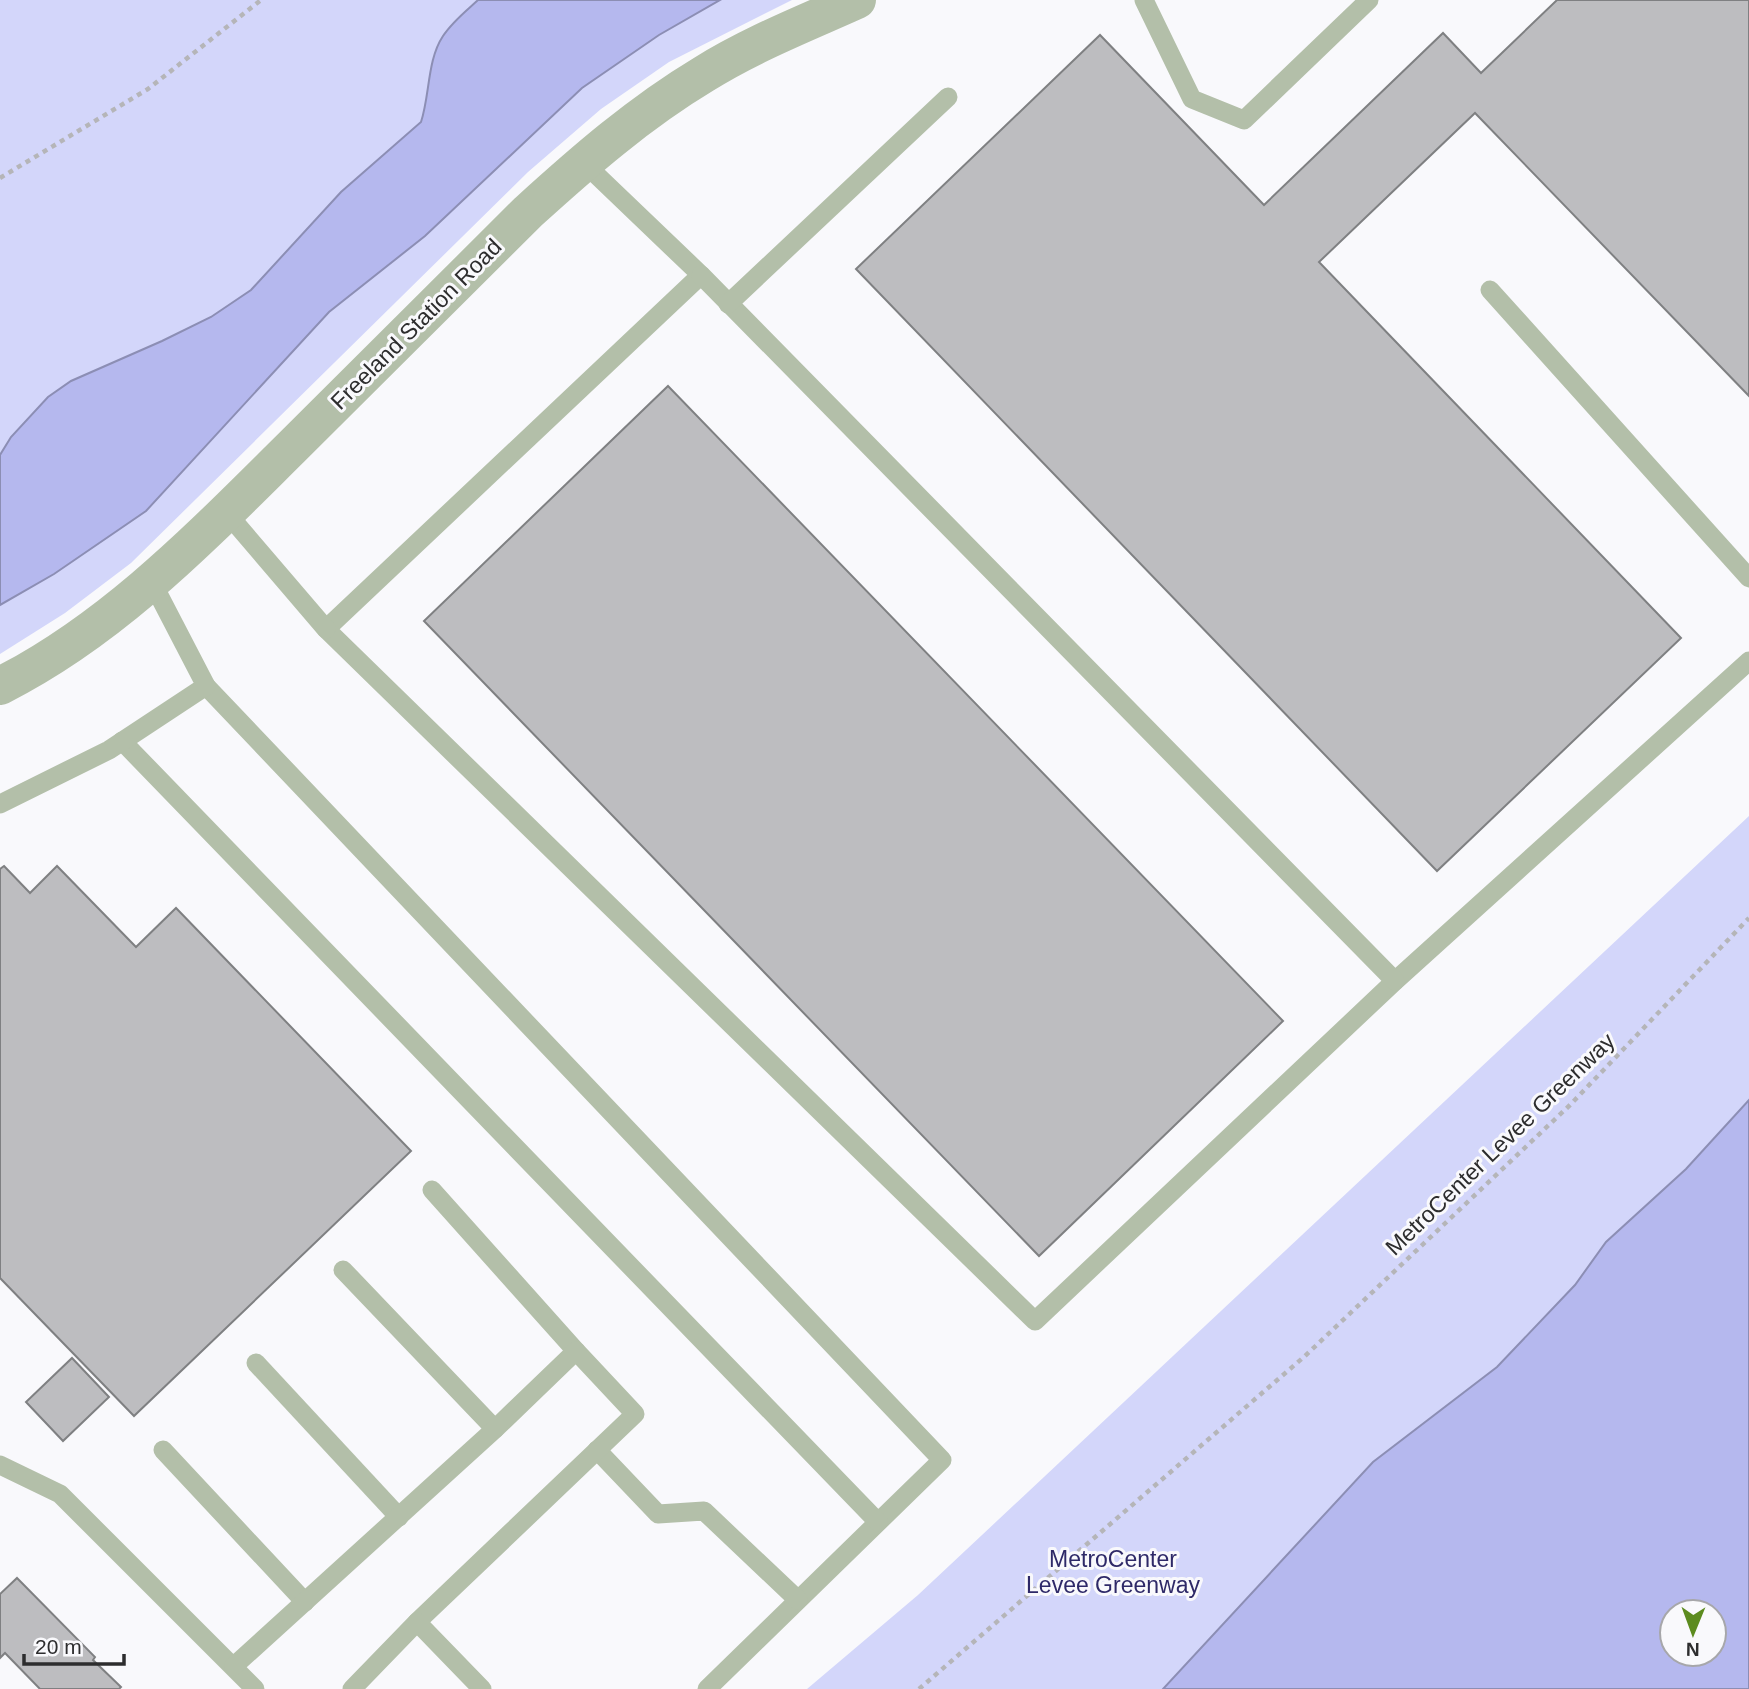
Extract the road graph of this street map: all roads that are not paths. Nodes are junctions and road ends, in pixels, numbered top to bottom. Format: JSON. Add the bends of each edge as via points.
{"nodes":[{"id":1,"x":857,"y":0,"type":"edge"},
{"id":2,"x":1144,"y":0,"type":"edge"},
{"id":3,"x":1369,"y":0,"type":"edge"},
{"id":4,"x":948,"y":97,"type":"dead end"},
{"id":5,"x":583,"y":162,"type":"junction"},
{"id":6,"x":701,"y":275,"type":"junction"},
{"id":7,"x":1490,"y":290,"type":"dead end"},
{"id":8,"x":728,"y":304,"type":"junction"},
{"id":9,"x":226,"y":512,"type":"junction"},
{"id":10,"x":1749,"y":578,"type":"edge"},
{"id":11,"x":152,"y":582,"type":"junction"},
{"id":12,"x":326,"y":629,"type":"junction"},
{"id":13,"x":1749,"y":662,"type":"edge"},
{"id":14,"x":0,"y":686,"type":"edge"},
{"id":15,"x":206,"y":686,"type":"junction"},
{"id":16,"x":122,"y":741,"type":"junction"},
{"id":17,"x":0,"y":804,"type":"edge"},
{"id":18,"x":1395,"y":981,"type":"junction"},
{"id":19,"x":432,"y":1190,"type":"dead end"},
{"id":20,"x":343,"y":1270,"type":"dead end"},
{"id":21,"x":576,"y":1351,"type":"junction"},
{"id":22,"x":256,"y":1363,"type":"dead end"},
{"id":23,"x":495,"y":1429,"type":"junction"},
{"id":24,"x":163,"y":1450,"type":"dead end"},
{"id":25,"x":597,"y":1450,"type":"junction"},
{"id":26,"x":0,"y":1465,"type":"edge"},
{"id":27,"x":399,"y":1517,"type":"junction"},
{"id":28,"x":878,"y":1522,"type":"junction"},
{"id":29,"x":798,"y":1600,"type":"junction"},
{"id":30,"x":305,"y":1602,"type":"junction"},
{"id":31,"x":417,"y":1622,"type":"junction"},
{"id":32,"x":234,"y":1667,"type":"junction"},
{"id":33,"x":255,"y":1689,"type":"edge"},
{"id":34,"x":352,"y":1689,"type":"edge"},
{"id":35,"x":482,"y":1689,"type":"edge"},
{"id":36,"x":707,"y":1689,"type":"edge"}],
"edges":[{"from":1,"to":5,"type":"street","name":"Freeland Station Road","via":[[704,73]]},
{"from":2,"to":3,"type":"lane","via":[[1192,99],[1244,120]]},
{"from":4,"to":8,"type":"lane"},
{"from":5,"to":6,"type":"lane"},
{"from":5,"to":9,"type":"street","name":"Freeland Station Road"},
{"from":6,"to":8,"type":"lane"},
{"from":6,"to":12,"type":"lane"},
{"from":7,"to":10,"type":"lane"},
{"from":8,"to":18,"type":"lane"},
{"from":9,"to":11,"type":"street","name":"Freeland Station Road"},
{"from":9,"to":12,"type":"lane"},
{"from":11,"to":14,"type":"street","name":"Freeland Station Road","via":[[87,632]]},
{"from":11,"to":15,"type":"lane"},
{"from":12,"to":18,"type":"lane","via":[[1035,1321]]},
{"from":13,"to":18,"type":"lane"},
{"from":15,"to":16,"type":"lane"},
{"from":15,"to":28,"type":"lane","via":[[942,1460]]},
{"from":16,"to":17,"type":"lane"},
{"from":16,"to":28,"type":"lane"},
{"from":19,"to":21,"type":"lane"},
{"from":20,"to":23,"type":"lane"},
{"from":21,"to":23,"type":"lane"},
{"from":21,"to":25,"type":"lane","via":[[635,1414]]},
{"from":22,"to":27,"type":"lane"},
{"from":23,"to":27,"type":"lane"},
{"from":24,"to":30,"type":"lane"},
{"from":25,"to":29,"type":"lane","via":[[659,1514],[704,1511]]},
{"from":25,"to":31,"type":"lane"},
{"from":26,"to":32,"type":"lane","via":[[60,1494]]},
{"from":27,"to":30,"type":"lane"},
{"from":28,"to":29,"type":"lane"},
{"from":29,"to":36,"type":"lane"},
{"from":30,"to":32,"type":"lane"},
{"from":31,"to":34,"type":"lane"},
{"from":31,"to":35,"type":"lane"},
{"from":32,"to":33,"type":"lane"}]}
